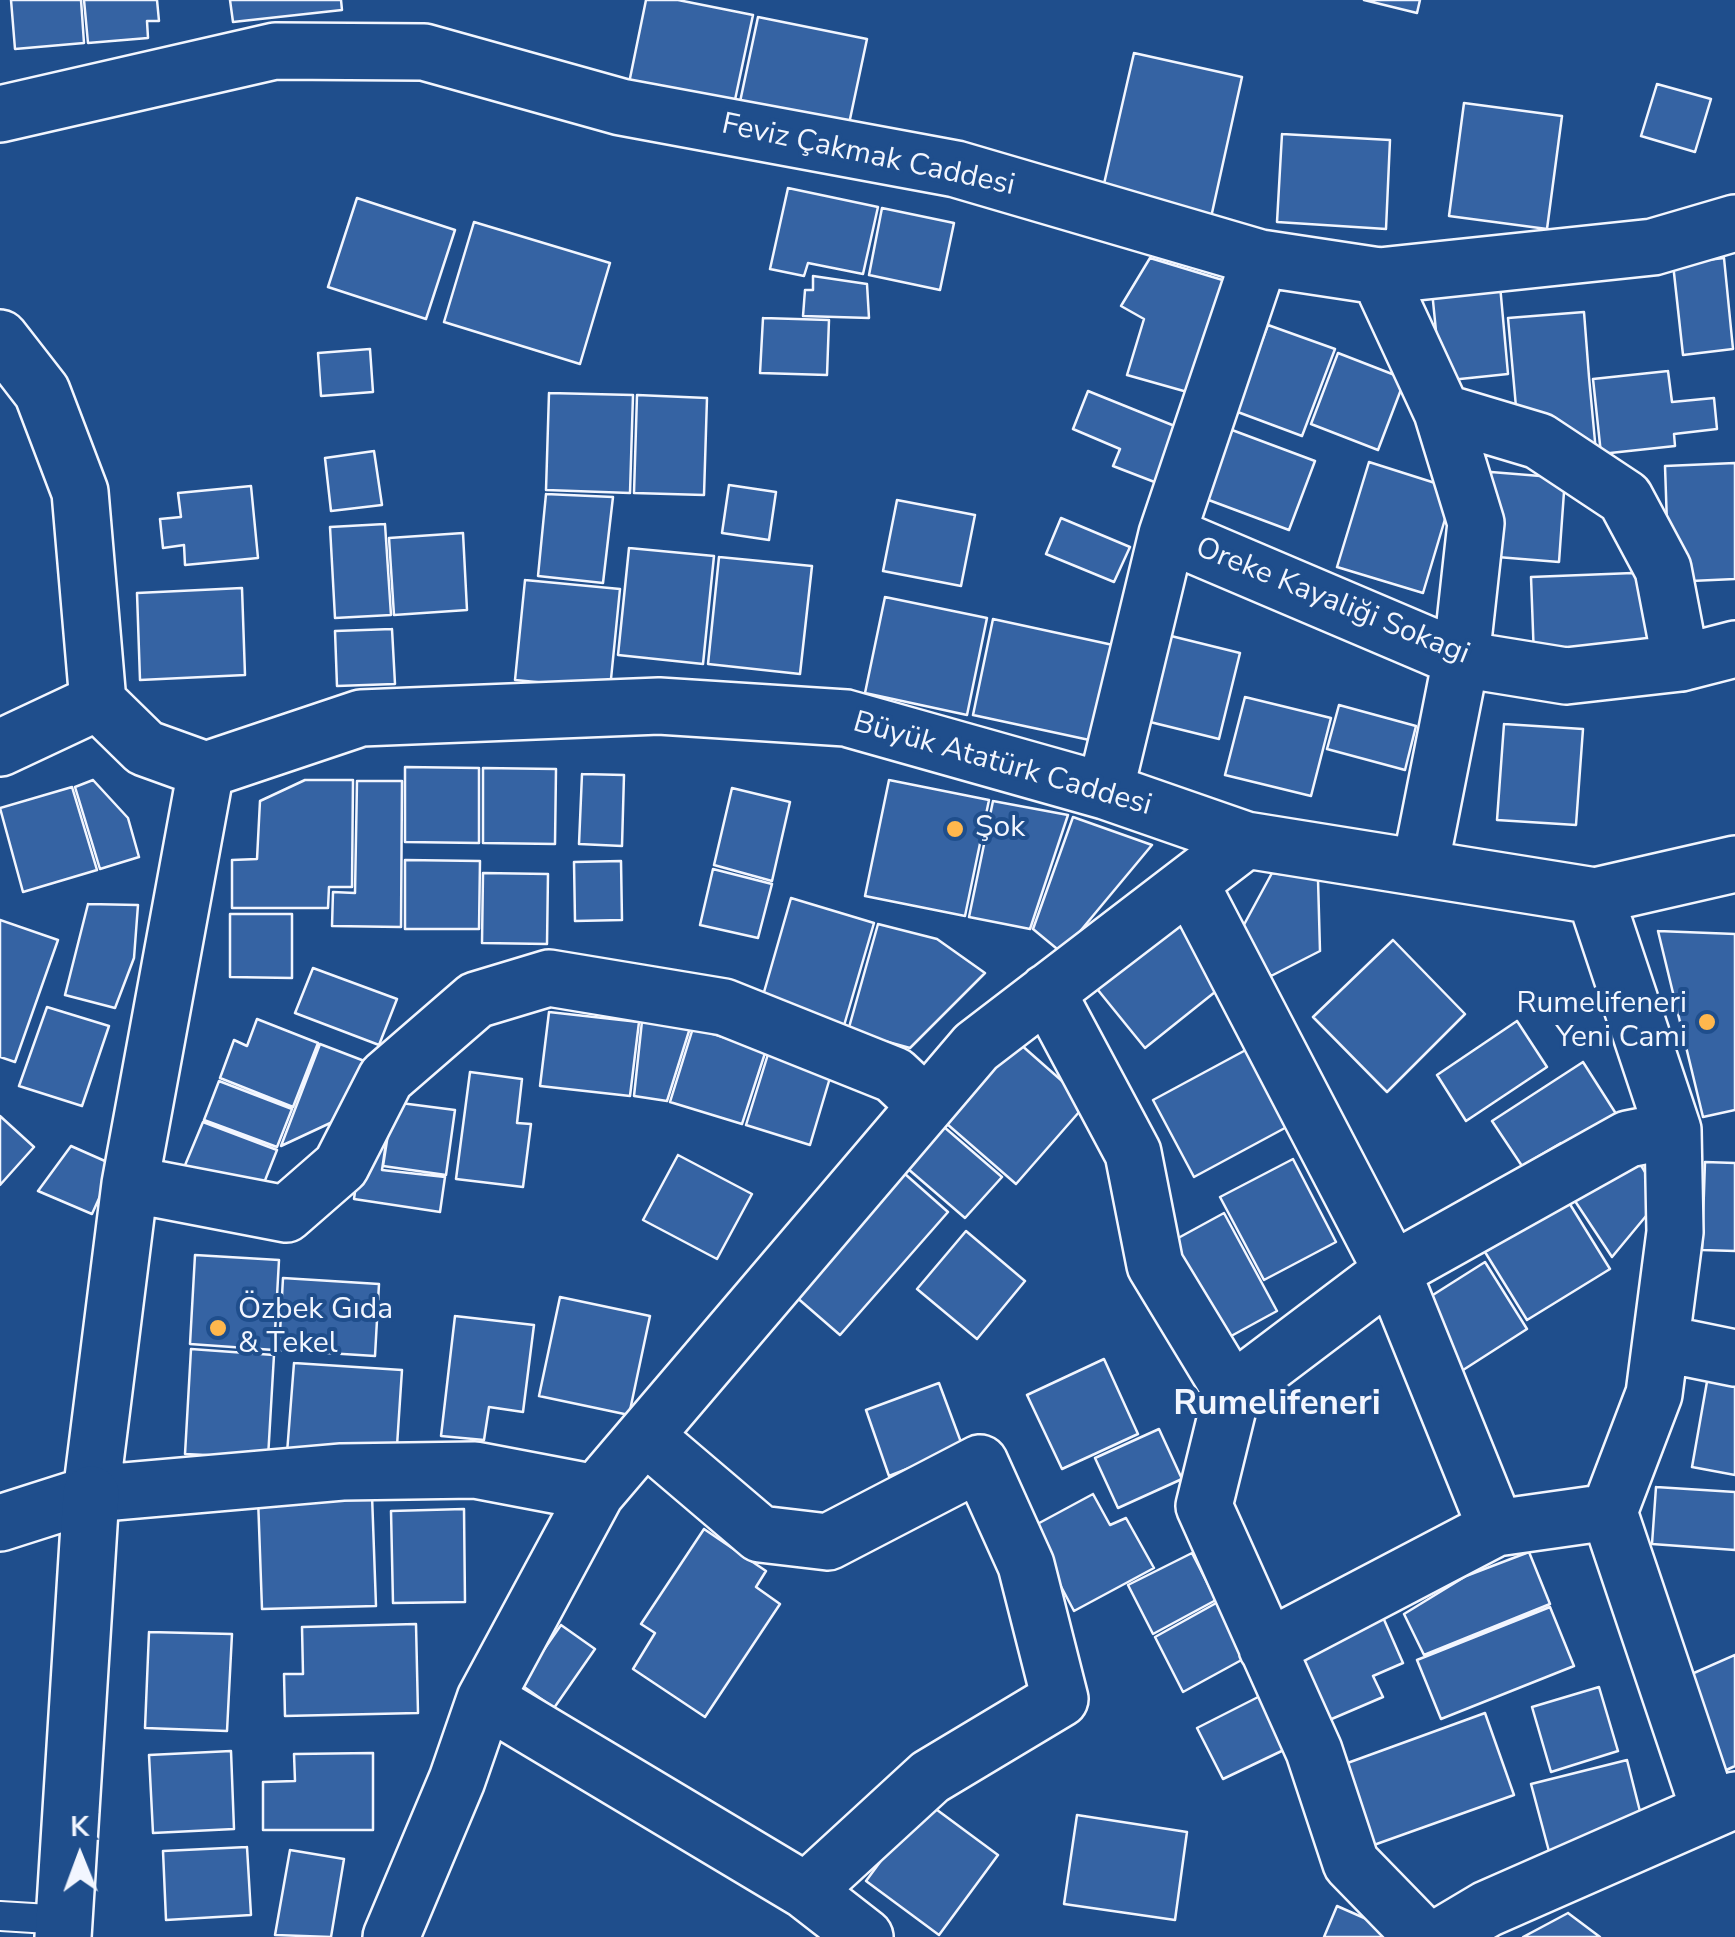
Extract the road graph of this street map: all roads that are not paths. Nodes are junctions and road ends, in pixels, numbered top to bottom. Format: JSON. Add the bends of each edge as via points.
{"nodes":[{"id":1,"x":0,"y":114,"type":"edge"},
{"id":2,"x":1735,"y":222,"type":"edge"},
{"id":3,"x":1260,"y":258,"type":"junction"},
{"id":4,"x":1379,"y":276,"type":"junction"},
{"id":5,"x":0,"y":338,"type":"edge"},
{"id":6,"x":1442,"y":412,"type":"junction"},
{"id":7,"x":1167,"y":534,"type":"junction"},
{"id":8,"x":1735,"y":648,"type":"edge"},
{"id":9,"x":1461,"y":660,"type":"junction"},
{"id":10,"x":1681,"y":663,"type":"junction"},
{"id":11,"x":98,"y":702,"type":"junction"},
{"id":12,"x":0,"y":748,"type":"edge"},
{"id":13,"x":206,"y":770,"type":"junction"},
{"id":14,"x":1105,"y":790,"type":"junction"},
{"id":15,"x":1246,"y":840,"type":"junction"},
{"id":16,"x":1735,"y":864,"type":"edge"},
{"id":17,"x":1420,"y":867,"type":"junction"},
{"id":18,"x":1190,"y":883,"type":"junction"},
{"id":19,"x":1594,"y":896,"type":"junction"},
{"id":20,"x":1047,"y":992,"type":"junction"},
{"id":21,"x":926,"y":1105,"type":"junction"},
{"id":22,"x":1673,"y":1130,"type":"junction"},
{"id":23,"x":130,"y":1184,"type":"junction"},
{"id":24,"x":1392,"y":1270,"type":"junction"},
{"id":25,"x":1661,"y":1343,"type":"junction"},
{"id":26,"x":1735,"y":1358,"type":"edge"},
{"id":27,"x":1232,"y":1392,"type":"junction"},
{"id":28,"x":644,"y":1436,"type":"junction"},
{"id":29,"x":596,"y":1492,"type":"junction"},
{"id":30,"x":91,"y":1494,"type":"junction"},
{"id":31,"x":1609,"y":1512,"type":"junction"},
{"id":32,"x":0,"y":1523,"type":"edge"},
{"id":33,"x":1496,"y":1528,"type":"junction"},
{"id":34,"x":1268,"y":1648,"type":"junction"},
{"id":35,"x":485,"y":1698,"type":"junction"},
{"id":36,"x":1722,"y":1804,"type":"edge"},
{"id":37,"x":806,"y":1891,"type":"junction"},
{"id":38,"x":0,"y":1916,"type":"edge"},
{"id":39,"x":64,"y":1929,"type":"edge"},
{"id":40,"x":391,"y":1937,"type":"edge"},
{"id":41,"x":865,"y":1937,"type":"edge"},
{"id":42,"x":1423,"y":1937,"type":"edge"},
{"id":43,"x":1440,"y":1937,"type":"edge"}],
"edges":[{"from":1,"to":3,"type":"street","name":"Feviz Çakmak Caddesi","via":[[275,52],[424,52],[621,107],[956,169]]},
{"from":2,"to":4,"type":"street","name":"Feviz Çakmak Caddesi","via":[[1653,247]]},
{"from":3,"to":4,"type":"street","name":"Feviz Çakmak Caddesi"},
{"from":3,"to":7,"type":"street"},
{"from":4,"to":6,"type":"street"},
{"from":5,"to":11,"type":"street","via":[[42,392],[80,492]]},
{"from":6,"to":9,"type":"street","via":[[1476,523]]},
{"from":6,"to":10,"type":"street","via":[[1540,440],[1625,498],[1664,570]]},
{"from":7,"to":9,"type":"street","name":"Oreke Kayaliği Sokagi"},
{"from":7,"to":14,"type":"street"},
{"from":8,"to":10,"type":"street","name":"Oreke Kayaliği Sokagi"},
{"from":9,"to":10,"type":"street","name":"Oreke Kayaliği Sokagi","via":[[1566,676]]},
{"from":9,"to":17,"type":"street"},
{"from":11,"to":12,"type":"street"},
{"from":11,"to":13,"type":"street","via":[[145,748]]},
{"from":13,"to":14,"type":"street","name":"Büyük Atatürk Caddesi","via":[[361,718],[658,706],[846,718]]},
{"from":13,"to":23,"type":"street"},
{"from":14,"to":15,"type":"street","name":"Büyük Atatürk Caddesi"},
{"from":15,"to":17,"type":"street","name":"Büyük Atatürk Caddesi"},
{"from":15,"to":18,"type":"street"},
{"from":16,"to":19,"type":"street","name":"Büyük Atatürk Caddesi"},
{"from":17,"to":19,"type":"street","name":"Büyük Atatürk Caddesi"},
{"from":18,"to":20,"type":"street"},
{"from":18,"to":24,"type":"street"},
{"from":19,"to":22,"type":"street"},
{"from":20,"to":21,"type":"street","via":[[976,1047]]},
{"from":20,"to":27,"type":"street","via":[[1133,1153],[1155,1265]]},
{"from":21,"to":23,"type":"street","via":[[894,1075],[724,1008],[550,978],[476,1000],[386,1078],[341,1166],[286,1214]]},
{"from":21,"to":28,"type":"street"},
{"from":22,"to":24,"type":"street","via":[[1628,1140]]},
{"from":22,"to":25,"type":"street","via":[[1675,1232]]},
{"from":23,"to":30,"type":"street"},
{"from":24,"to":27,"type":"street"},
{"from":24,"to":33,"type":"street"},
{"from":25,"to":26,"type":"street"},
{"from":25,"to":31,"type":"street","via":[[1654,1394]]},
{"from":27,"to":34,"type":"street","via":[[1204,1506]]},
{"from":28,"to":29,"type":"street"},
{"from":28,"to":37,"type":"street","via":[[760,1534],[828,1542],[980,1463],[1026,1565],[1060,1699],[930,1777]]},
{"from":29,"to":30,"type":"street","via":[[475,1470],[342,1472]]},
{"from":29,"to":35,"type":"street"},
{"from":30,"to":32,"type":"street"},
{"from":30,"to":39,"type":"street"},
{"from":31,"to":33,"type":"street"},
{"from":31,"to":36,"type":"street"},
{"from":33,"to":34,"type":"street"},
{"from":34,"to":42,"type":"street","via":[[1314,1751],[1351,1864]]},
{"from":35,"to":37,"type":"street"},
{"from":35,"to":40,"type":"street"},
{"from":36,"to":43,"type":"street","via":[[1486,1909]]},
{"from":37,"to":41,"type":"street"},
{"from":38,"to":39,"type":"lane"}]}
